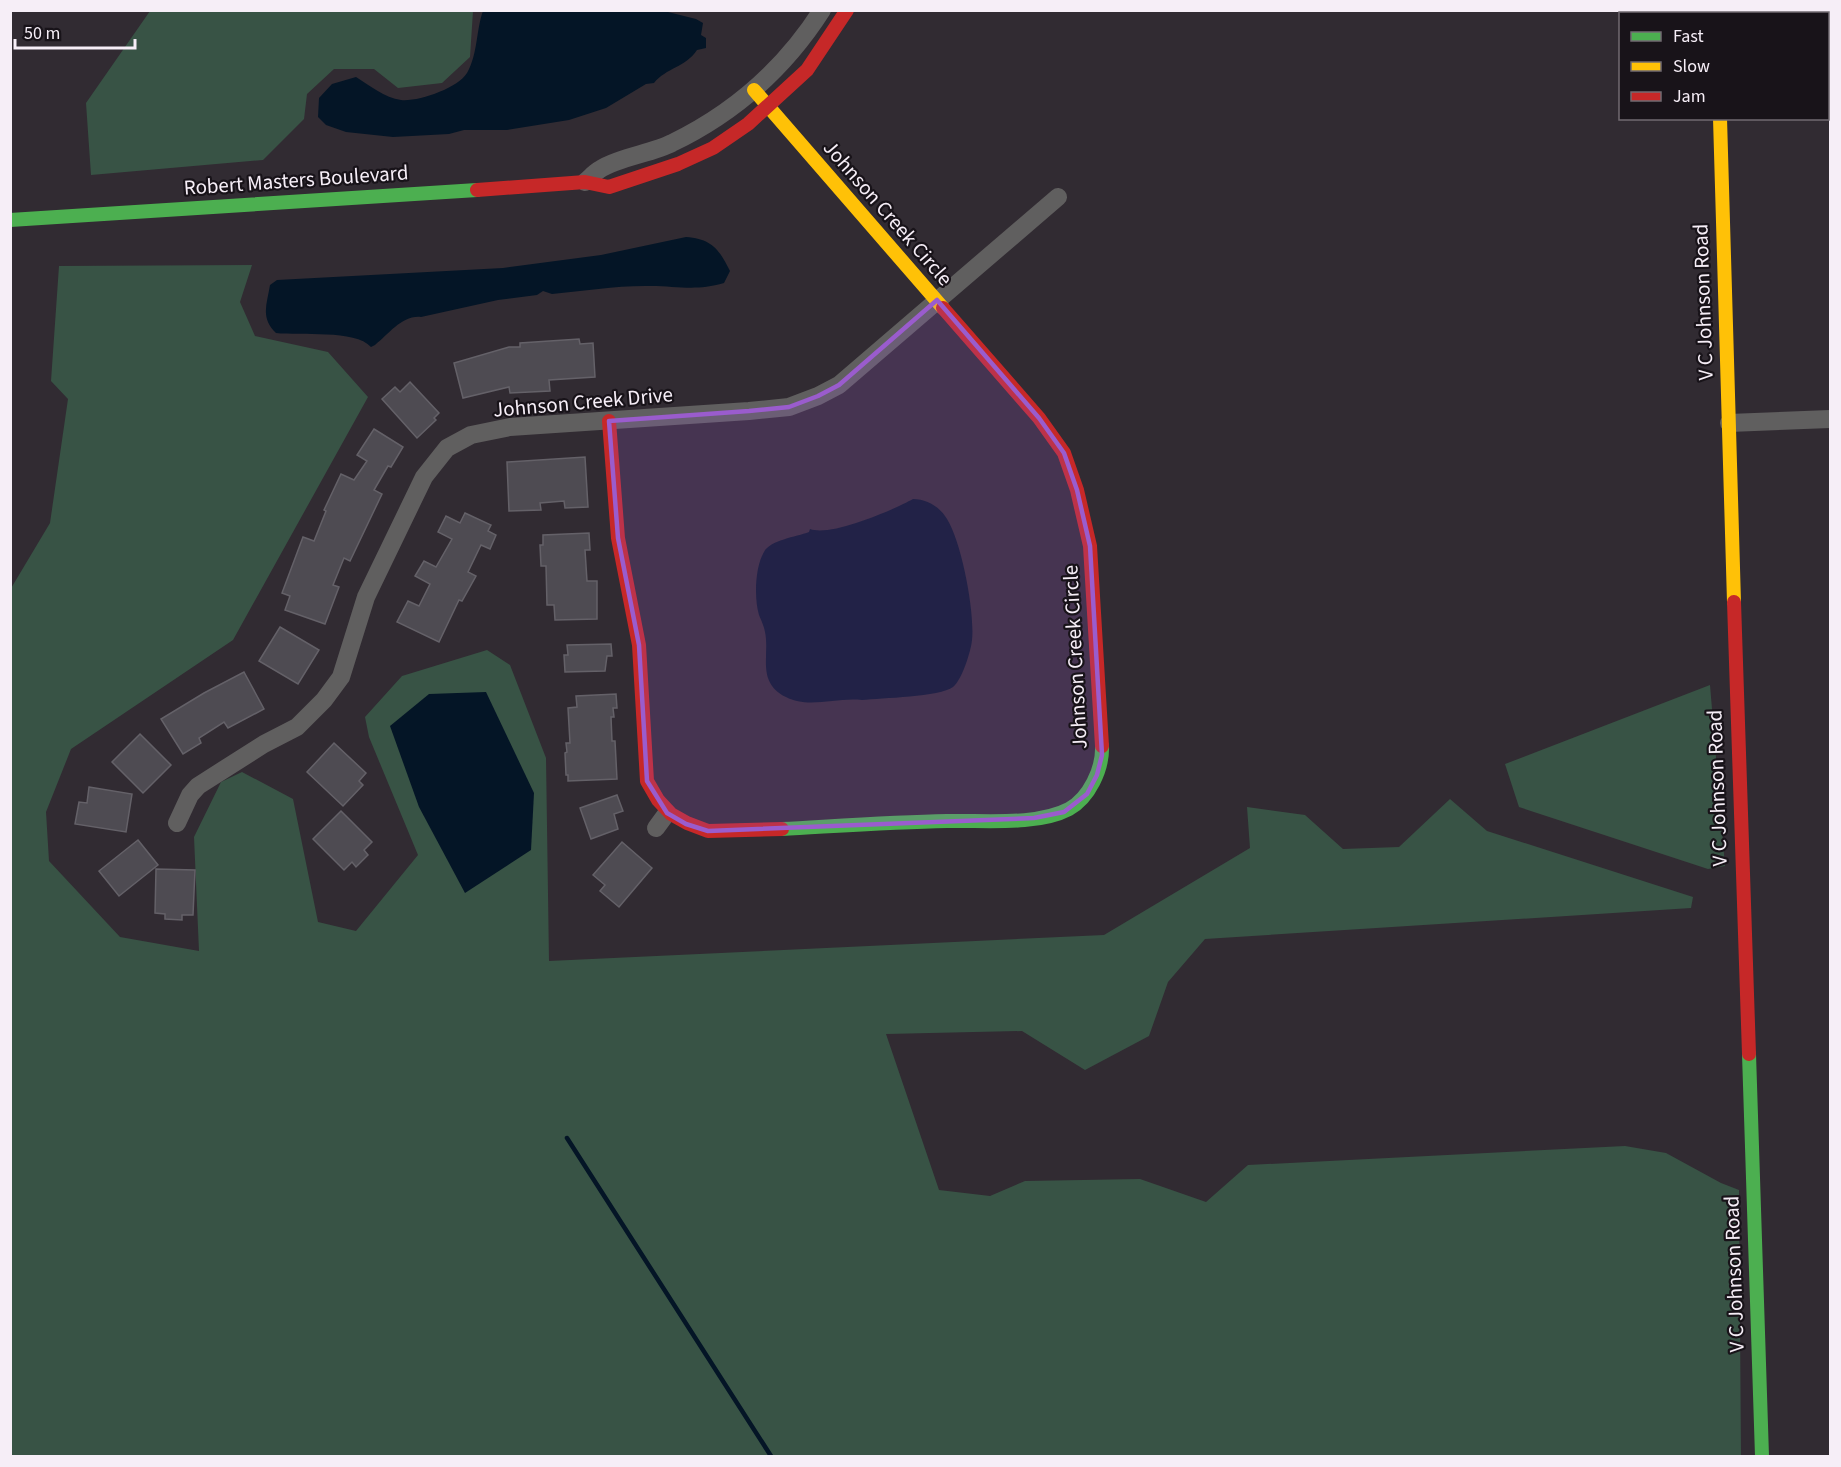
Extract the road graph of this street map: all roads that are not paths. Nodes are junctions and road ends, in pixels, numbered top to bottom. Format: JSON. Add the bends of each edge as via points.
{"nodes":[{"id":1,"x":822,"y":10,"type":"edge"},
{"id":2,"x":847,"y":10,"type":"edge"},
{"id":3,"x":754,"y":90,"type":"junction"},
{"id":4,"x":768,"y":106,"type":"junction"},
{"id":5,"x":1720,"y":120,"type":"edge"},
{"id":6,"x":585,"y":182,"type":"junction"},
{"id":7,"x":1058,"y":197,"type":"dead end"},
{"id":8,"x":10,"y":220,"type":"edge"},
{"id":9,"x":937,"y":300,"type":"junction"},
{"id":10,"x":1830,"y":419,"type":"edge"},
{"id":11,"x":609,"y":421,"type":"junction"},
{"id":12,"x":1729,"y":423,"type":"junction"},
{"id":13,"x":667,"y":813,"type":"junction"},
{"id":14,"x":177,"y":823,"type":"dead end"},
{"id":15,"x":656,"y":828,"type":"dead end"},
{"id":16,"x":1762,"y":1456,"type":"edge"}],
"edges":[{"from":1,"to":3,"type":"street","via":[[804,38]]},
{"from":2,"to":4,"type":"street","name":"Robert Masters Boulevard","via":[[807,70]]},
{"from":3,"to":4,"type":"street","name":"Johnson Creek Circle"},
{"from":3,"to":6,"type":"street","via":[[671,144],[601,168]]},
{"from":4,"to":6,"type":"street","name":"Robert Masters Boulevard","via":[[713,148],[678,164],[609,187]]},
{"from":4,"to":9,"type":"street","name":"Johnson Creek Circle"},
{"from":5,"to":12,"type":"street","name":"V C Johnson Road"},
{"from":6,"to":8,"type":"street","name":"Robert Masters Boulevard"},
{"from":7,"to":9,"type":"street","name":"Johnson Creek Drive"},
{"from":9,"to":11,"type":"street","name":"Johnson Creek Drive","via":[[839,385],[789,407]]},
{"from":9,"to":13,"type":"street","name":"Johnson Creek Circle","via":[[1039,418],[1064,453],[1077,490],[1090,546],[1102,755],[1087,794],[1064,812],[1034,818],[708,831]]},
{"from":10,"to":12,"type":"street"},
{"from":11,"to":13,"type":"street","name":"Johnson Creek Circle","via":[[620,548],[639,645],[647,781]]},
{"from":11,"to":14,"type":"street","name":"Johnson Creek Drive","via":[[510,427],[471,435],[447,448],[424,477],[366,597],[341,677],[297,727],[198,786]]},
{"from":12,"to":16,"type":"street","name":"V C Johnson Road"},
{"from":13,"to":15,"type":"street"}]}
